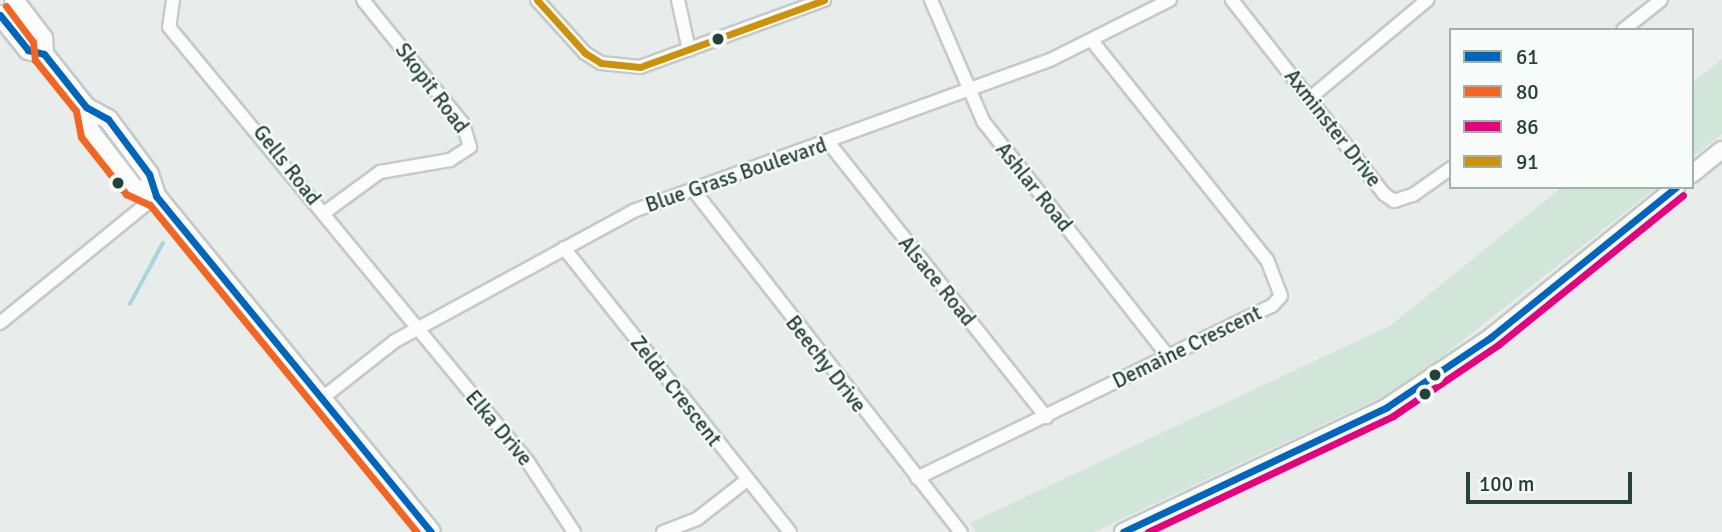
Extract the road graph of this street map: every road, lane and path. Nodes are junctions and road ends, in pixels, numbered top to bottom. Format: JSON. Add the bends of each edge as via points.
{"nodes":[{"id":1,"x":13,"y":0,"type":"edge"},
{"id":2,"x":173,"y":0,"type":"edge"},
{"id":3,"x":363,"y":0,"type":"edge"},
{"id":4,"x":537,"y":0,"type":"edge"},
{"id":5,"x":678,"y":0,"type":"edge"},
{"id":6,"x":824,"y":0,"type":"edge"},
{"id":7,"x":931,"y":0,"type":"edge"},
{"id":8,"x":1170,"y":0,"type":"edge"},
{"id":9,"x":1232,"y":0,"type":"edge"},
{"id":10,"x":1427,"y":0,"type":"edge"},
{"id":11,"x":1661,"y":0,"type":"edge"},
{"id":12,"x":0,"y":15,"type":"edge"},
{"id":13,"x":1626,"y":28,"type":"edge"},
{"id":14,"x":1093,"y":42,"type":"junction"},
{"id":15,"x":689,"y":50,"type":"junction"},
{"id":16,"x":44,"y":54,"type":"junction"},
{"id":17,"x":965,"y":89,"type":"junction"},
{"id":18,"x":1310,"y":98,"type":"junction"},
{"id":19,"x":829,"y":143,"type":"junction"},
{"id":20,"x":1722,"y":150,"type":"edge"},
{"id":21,"x":1449,"y":169,"type":"edge"},
{"id":22,"x":1694,"y":172,"type":"edge"},
{"id":23,"x":1674,"y":189,"type":"edge"},
{"id":24,"x":695,"y":192,"type":"junction"},
{"id":25,"x":156,"y":195,"type":"junction"},
{"id":26,"x":324,"y":213,"type":"junction"},
{"id":27,"x":564,"y":248,"type":"junction"},
{"id":28,"x":0,"y":323,"type":"edge"},
{"id":29,"x":418,"y":328,"type":"junction"},
{"id":30,"x":1167,"y":355,"type":"junction"},
{"id":31,"x":325,"y":396,"type":"junction"},
{"id":32,"x":1046,"y":417,"type":"junction"},
{"id":33,"x":916,"y":478,"type":"junction"},
{"id":34,"x":747,"y":480,"type":"junction"},
{"id":35,"x":431,"y":532,"type":"edge"},
{"id":36,"x":574,"y":532,"type":"edge"},
{"id":37,"x":663,"y":532,"type":"edge"},
{"id":38,"x":789,"y":532,"type":"edge"},
{"id":39,"x":961,"y":532,"type":"edge"},
{"id":40,"x":1123,"y":532,"type":"edge"}],
"edges":[{"from":1,"to":16,"type":"main road","via":[[43,38]]},
{"from":2,"to":26,"type":"street","name":"Gells Road","via":[[169,27]]},
{"from":3,"to":26,"type":"street","name":"Skopit Road","via":[[463,124],[470,147],[450,160],[380,172]]},
{"from":4,"to":15,"type":"street","via":[[601,63],[640,67]]},
{"from":5,"to":15,"type":"street"},
{"from":6,"to":15,"type":"street"},
{"from":7,"to":17,"type":"street","name":"Ashlar Road"},
{"from":8,"to":14,"type":"street","name":"Blue Grass Boulevard"},
{"from":9,"to":18,"type":"street","name":"Axminster Drive"},
{"from":10,"to":18,"type":"street"},
{"from":11,"to":13,"type":"street"},
{"from":12,"to":16,"type":"main road","via":[[28,50]]},
{"from":14,"to":17,"type":"street","name":"Blue Grass Boulevard"},
{"from":14,"to":30,"type":"street","name":"Demaine Crescent","via":[[1267,260],[1280,285],[1272,306]]},
{"from":16,"to":25,"type":"main road","via":[[86,107],[108,119],[149,174]]},
{"from":17,"to":19,"type":"street","name":"Blue Grass Boulevard"},
{"from":17,"to":30,"type":"street","name":"Ashlar Road","via":[[1002,148]]},
{"from":18,"to":21,"type":"street","name":"Axminster Drive","via":[[1394,201],[1416,194]]},
{"from":19,"to":24,"type":"street","name":"Blue Grass Boulevard"},
{"from":19,"to":32,"type":"street","name":"Alsace Road"},
{"from":20,"to":22,"type":"street"},
{"from":23,"to":40,"type":"street","via":[[1491,337],[1387,407]]},
{"from":24,"to":27,"type":"street","name":"Blue Grass Boulevard","via":[[633,211]]},
{"from":24,"to":33,"type":"street","name":"Beechy Drive"},
{"from":25,"to":28,"type":"street"},
{"from":25,"to":31,"type":"main road"},
{"from":26,"to":29,"type":"street","name":"Gells Road"},
{"from":27,"to":29,"type":"street","name":"Blue Grass Boulevard"},
{"from":27,"to":34,"type":"street","name":"Zelda Crescent"},
{"from":29,"to":31,"type":"street","name":"Blue Grass Boulevard"},
{"from":29,"to":36,"type":"street","name":"Elka Drive","via":[[542,480]]},
{"from":30,"to":32,"type":"street","name":"Demaine Crescent"},
{"from":31,"to":35,"type":"main road"},
{"from":32,"to":33,"type":"street","name":"Demaine Crescent"},
{"from":33,"to":39,"type":"street","name":"Beechy Drive"},
{"from":34,"to":37,"type":"street","via":[[697,519]]},
{"from":34,"to":38,"type":"street","name":"Zelda Crescent"}]}
